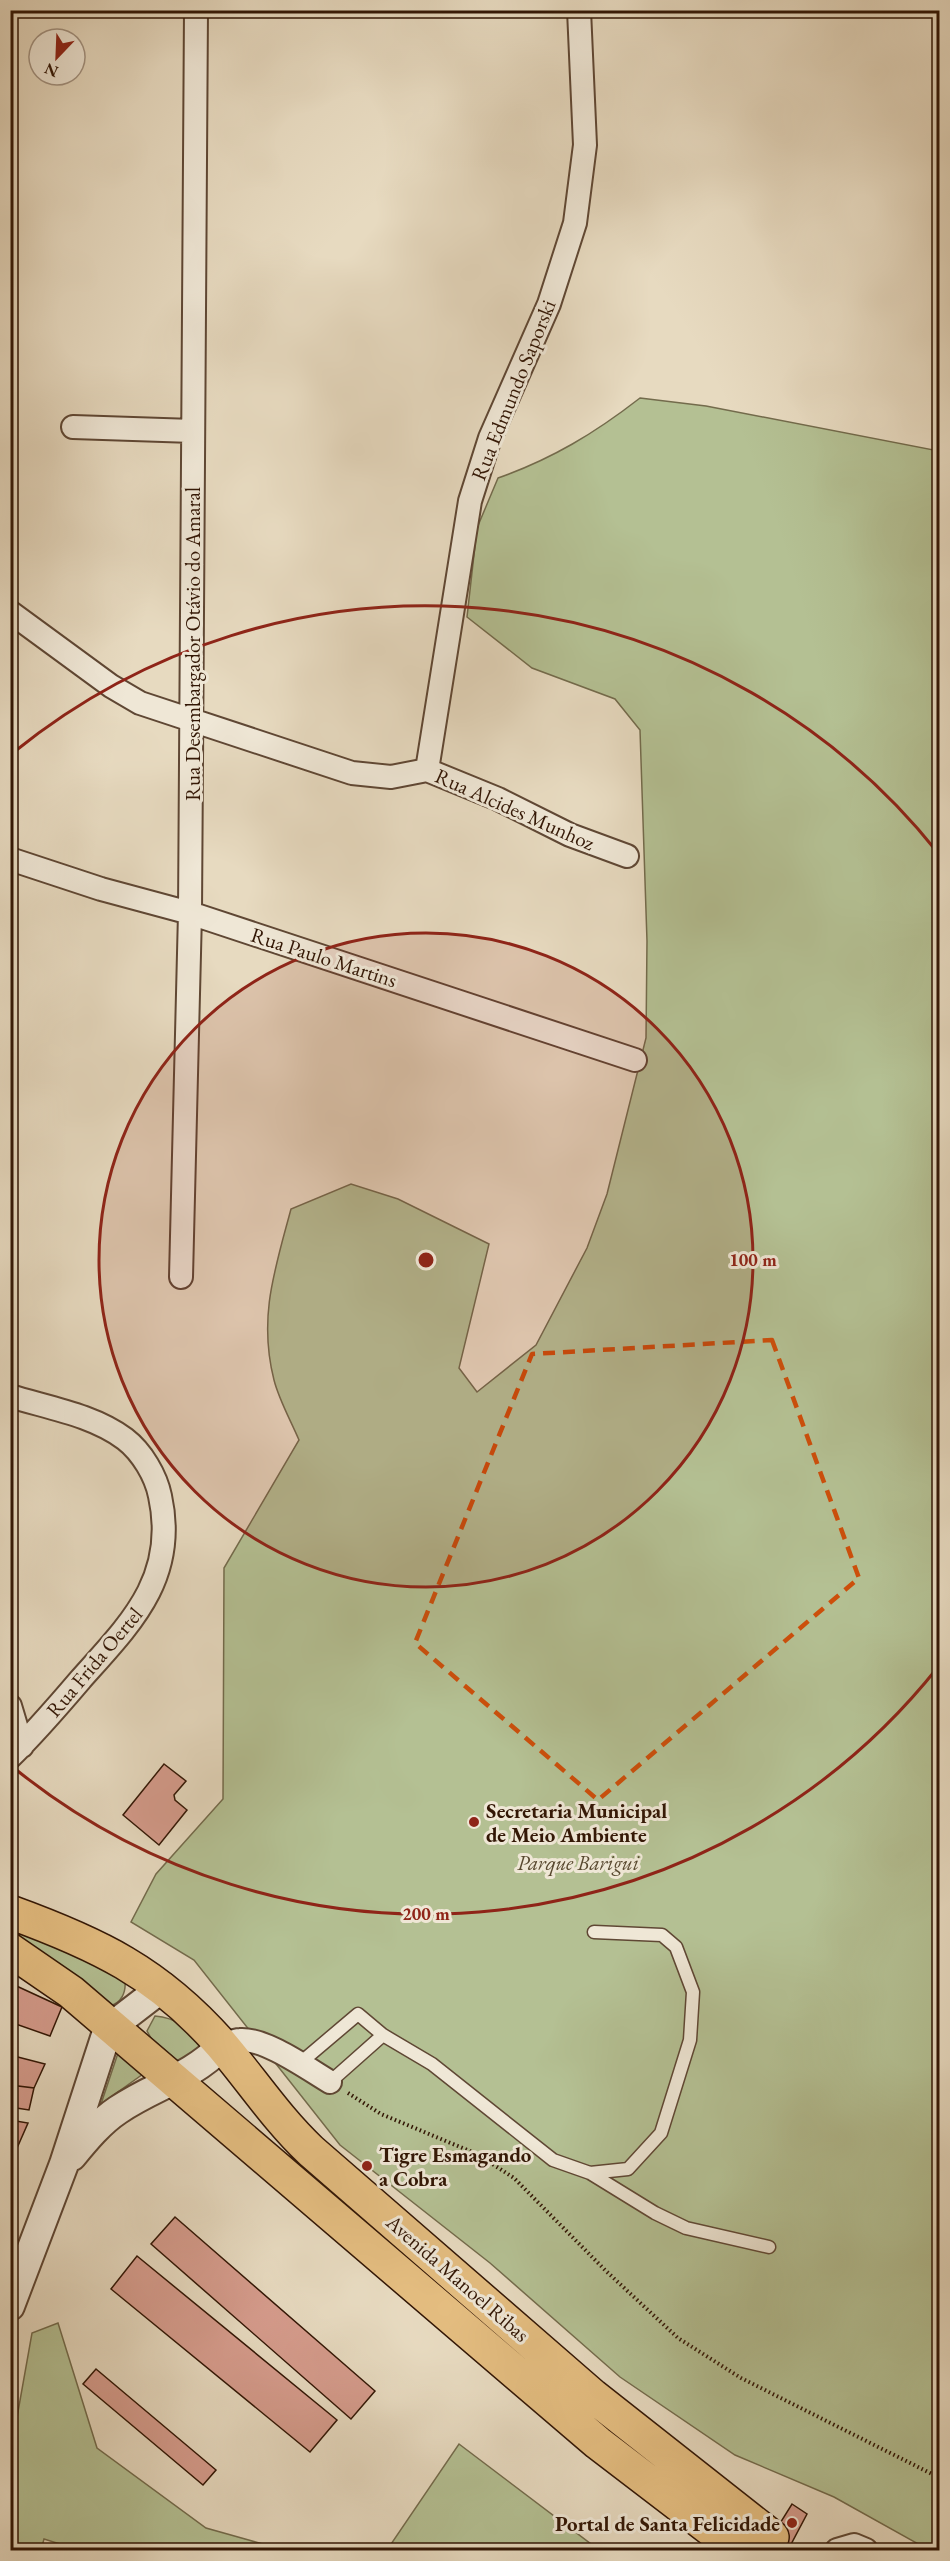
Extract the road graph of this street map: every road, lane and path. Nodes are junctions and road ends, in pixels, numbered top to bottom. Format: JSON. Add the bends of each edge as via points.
{"nodes":[{"id":1,"x":196,"y":10,"type":"edge"},
{"id":2,"x":579,"y":10,"type":"edge"},
{"id":3,"x":73,"y":427,"type":"dead end"},
{"id":4,"x":194,"y":431,"type":"junction"},
{"id":5,"x":10,"y":612,"type":"edge"},
{"id":6,"x":192,"y":719,"type":"junction"},
{"id":7,"x":427,"y":770,"type":"junction"},
{"id":8,"x":627,"y":856,"type":"dead end"},
{"id":9,"x":10,"y":859,"type":"edge"},
{"id":10,"x":190,"y":913,"type":"junction"},
{"id":11,"x":636,"y":1060,"type":"dead end"},
{"id":12,"x":181,"y":1277,"type":"dead end"},
{"id":13,"x":10,"y":1396,"type":"edge"},
{"id":14,"x":10,"y":1706,"type":"edge"},
{"id":15,"x":16,"y":1752,"type":"edge"},
{"id":16,"x":10,"y":1912,"type":"edge"},
{"id":17,"x":594,"y":1932,"type":"dead end"},
{"id":18,"x":10,"y":1950,"type":"edge"},
{"id":19,"x":163,"y":1988,"type":"junction"},
{"id":20,"x":111,"y":2027,"type":"junction"},
{"id":21,"x":383,"y":2035,"type":"junction"},
{"id":22,"x":222,"y":2046,"type":"junction"},
{"id":23,"x":300,"y":2064,"type":"junction"},
{"id":24,"x":176,"y":2079,"type":"junction"},
{"id":25,"x":330,"y":2082,"type":"junction"},
{"id":26,"x":64,"y":2164,"type":"junction"},
{"id":27,"x":590,"y":2173,"type":"junction"},
{"id":28,"x":770,"y":2247,"type":"dead end"},
{"id":29,"x":10,"y":2307,"type":"edge"},
{"id":30,"x":939,"y":2478,"type":"edge"},
{"id":31,"x":784,"y":2545,"type":"edge"},
{"id":32,"x":738,"y":2550,"type":"edge"},
{"id":33,"x":837,"y":2550,"type":"edge"},
{"id":34,"x":866,"y":2550,"type":"edge"}],
"edges":[{"from":1,"to":4,"type":"street","name":"Rua Desembargador Otávio do Amaral"},
{"from":2,"to":7,"type":"street","name":"Rua Edmundo Saporski","via":[[585,145],[574,223],[549,304],[490,438],[470,501]]},
{"from":3,"to":4,"type":"street"},
{"from":4,"to":6,"type":"street","name":"Rua Desembargador Otávio do Amaral"},
{"from":5,"to":6,"type":"street","name":"Rua Alcides Munhoz","via":[[127,696]]},
{"from":6,"to":7,"type":"street","name":"Rua Alcides Munhoz","via":[[352,773],[391,777]]},
{"from":6,"to":10,"type":"street","name":"Rua Desembargador Otávio do Amaral"},
{"from":7,"to":8,"type":"street","name":"Rua Alcides Munhoz","via":[[570,835]]},
{"from":9,"to":10,"type":"street","name":"Rua Paulo Martins"},
{"from":10,"to":11,"type":"street","name":"Rua Paulo Martins"},
{"from":10,"to":12,"type":"street","name":"Rua Desembargador Otávio do Amaral"},
{"from":13,"to":15,"type":"street","name":"Rua Frida Oertel","via":[[86,1419],[128,1441],[147,1464],[163,1509],[161,1559],[139,1611]]},
{"from":14,"to":15,"type":"street"},
{"from":16,"to":19,"type":"main road","name":"Avenida Manoel Ribas","via":[[88,1942],[133,1966]]},
{"from":17,"to":27,"type":"lane","via":[[662,1935],[676,1947],[693,1992],[690,2040],[661,2133],[628,2169]]},
{"from":18,"to":20,"type":"main road","name":"Avenida Manoel Ribas","via":[[48,1974]]},
{"from":19,"to":20,"type":"street"},
{"from":19,"to":22,"type":"main road","name":"Avenida Manoel Ribas"},
{"from":20,"to":24,"type":"main road","name":"Avenida Manoel Ribas"},
{"from":20,"to":26,"type":"street"},
{"from":21,"to":23,"type":"lane","via":[[358,2014]]},
{"from":21,"to":25,"type":"lane"},
{"from":21,"to":27,"type":"lane","via":[[432,2064],[554,2160]]},
{"from":22,"to":23,"type":"street","via":[[239,2040],[251,2041]]},
{"from":22,"to":24,"type":"street","via":[[198,2068]]},
{"from":22,"to":31,"type":"main road","name":"Avenida Manoel Ribas","via":[[273,2111],[311,2151],[602,2403]]},
{"from":23,"to":25,"type":"street"},
{"from":24,"to":26,"type":"street","via":[[118,2110]]},
{"from":24,"to":32,"type":"main road","name":"Avenida Manoel Ribas","via":[[598,2443]]},
{"from":25,"to":30,"type":"path","via":[[381,2114],[497,2165],[678,2338],[741,2378]]},
{"from":26,"to":29,"type":"street"},
{"from":27,"to":28,"type":"lane","via":[[686,2228]]},
{"from":33,"to":34,"type":"street","via":[[854,2545]]}]}
